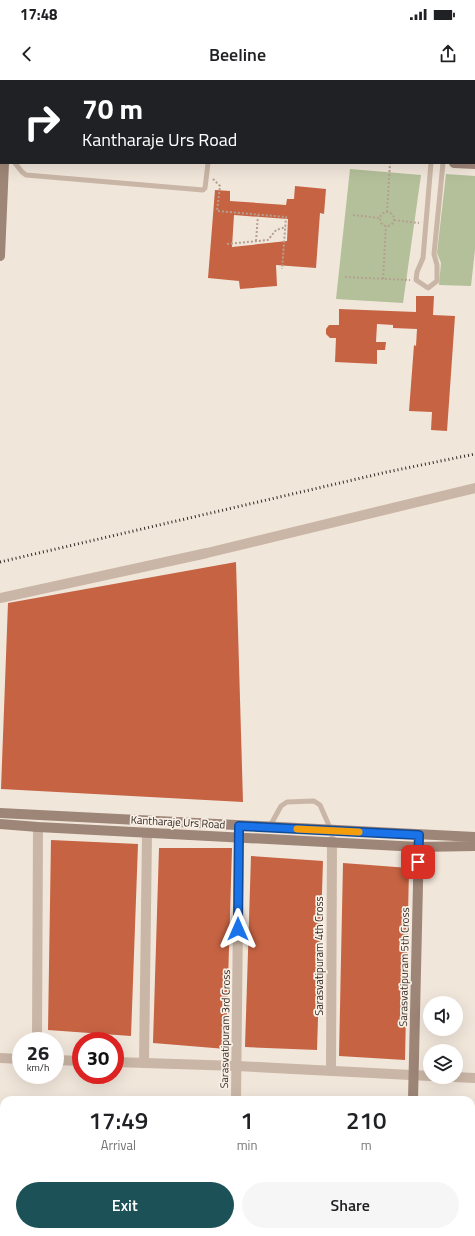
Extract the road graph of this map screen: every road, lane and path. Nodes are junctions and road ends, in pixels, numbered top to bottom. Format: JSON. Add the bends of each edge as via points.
{"nodes":[{"id":1,"x":4,"y":164,"type":"edge"},
{"id":2,"x":17,"y":164,"type":"edge"},
{"id":3,"x":208,"y":164,"type":"edge"},
{"id":4,"x":390,"y":164,"type":"edge"},
{"id":5,"x":431,"y":164,"type":"edge"},
{"id":6,"x":443,"y":164,"type":"edge"},
{"id":7,"x":207,"y":174,"type":"junction"},
{"id":8,"x":386,"y":212,"type":"junction"},
{"id":9,"x":258,"y":214,"type":"junction"},
{"id":10,"x":353,"y":214,"type":"dead end"},
{"id":11,"x":380,"y":218,"type":"junction"},
{"id":12,"x":394,"y":220,"type":"junction"},
{"id":13,"x":426,"y":224,"type":"junction"},
{"id":14,"x":386,"y":226,"type":"junction"},
{"id":15,"x":286,"y":227,"type":"junction"},
{"id":16,"x":256,"y":241,"type":"junction"},
{"id":17,"x":227,"y":244,"type":"dead end"},
{"id":18,"x":0,"y":256,"type":"edge"},
{"id":19,"x":282,"y":270,"type":"dead end"},
{"id":20,"x":345,"y":277,"type":"dead end"},
{"id":21,"x":383,"y":279,"type":"junction"},
{"id":22,"x":416,"y":280,"type":"junction"},
{"id":23,"x":475,"y":488,"type":"edge"},
{"id":24,"x":0,"y":598,"type":"edge"},
{"id":25,"x":0,"y":813,"type":"edge"},
{"id":26,"x":0,"y":824,"type":"edge"},
{"id":27,"x":239,"y":826,"type":"junction"},
{"id":28,"x":38,"y":827,"type":"junction"},
{"id":29,"x":270,"y":827,"type":"junction"},
{"id":30,"x":331,"y":830,"type":"junction"},
{"id":31,"x":147,"y":833,"type":"junction"},
{"id":32,"x":419,"y":835,"type":"junction"},
{"id":33,"x":238,"y":837,"type":"junction"},
{"id":34,"x":475,"y":837,"type":"edge"},
{"id":35,"x":332,"y":841,"type":"junction"},
{"id":36,"x":475,"y":846,"type":"edge"},
{"id":37,"x":419,"y":847,"type":"junction"},
{"id":38,"x":37,"y":1032,"type":"edge"},
{"id":39,"x":0,"y":1058,"type":"edge"},
{"id":40,"x":12,"y":1059,"type":"edge"},
{"id":41,"x":124,"y":1062,"type":"edge"},
{"id":42,"x":144,"y":1063,"type":"junction"},
{"id":43,"x":237,"y":1066,"type":"junction"},
{"id":44,"x":331,"y":1071,"type":"junction"},
{"id":45,"x":414,"y":1075,"type":"junction"},
{"id":46,"x":423,"y":1076,"type":"edge"},
{"id":47,"x":463,"y":1077,"type":"edge"},
{"id":48,"x":475,"y":1078,"type":"edge"},
{"id":49,"x":236,"y":1096,"type":"edge"},
{"id":50,"x":413,"y":1096,"type":"edge"}],
"edges":[{"from":1,"to":18,"type":"street"},
{"from":2,"to":7,"type":"lane","via":[[26,175],[198,190],[205,188]]},
{"from":3,"to":7,"type":"lane"},
{"from":4,"to":8,"type":"path"},
{"from":5,"to":13,"type":"lane"},
{"from":6,"to":22,"type":"lane","via":[[434,254],[437,281],[428,288]]},
{"from":7,"to":9,"type":"path","via":[[220,186],[217,211]]},
{"from":8,"to":11,"type":"path"},
{"from":8,"to":12,"type":"path","via":[[392,215]]},
{"from":9,"to":15,"type":"path","via":[[286,217]]},
{"from":9,"to":16,"type":"path"},
{"from":10,"to":11,"type":"path"},
{"from":11,"to":14,"type":"path"},
{"from":12,"to":13,"type":"path"},
{"from":12,"to":14,"type":"path"},
{"from":13,"to":22,"type":"lane","via":[[423,258]]},
{"from":14,"to":21,"type":"path"},
{"from":15,"to":16,"type":"path","via":[[276,230],[268,240]]},
{"from":15,"to":19,"type":"path"},
{"from":16,"to":17,"type":"path"},
{"from":20,"to":21,"type":"path"},
{"from":21,"to":22,"type":"path"},
{"from":23,"to":24,"type":"street","via":[[207,553]]},
{"from":25,"to":27,"type":"street","name":"Kantharaje Urs Road"},
{"from":26,"to":28,"type":"street","name":"Kantharaje Urs Road"},
{"from":27,"to":29,"type":"street","name":"Kantharaje Urs Road"},
{"from":27,"to":33,"type":"street","name":"Sarasvatipuram 3rd Cross"},
{"from":28,"to":31,"type":"street","name":"Kantharaje Urs Road"},
{"from":28,"to":38,"type":"street"},
{"from":29,"to":30,"type":"street","name":"Kantharaje Urs Road"},
{"from":29,"to":30,"type":"lane","via":[[281,806],[287,802],[314,802],[320,805]]},
{"from":30,"to":32,"type":"street","name":"Kantharaje Urs Road"},
{"from":31,"to":33,"type":"street","name":"Kantharaje Urs Road"},
{"from":31,"to":42,"type":"street"},
{"from":32,"to":34,"type":"street","name":"Kantharaje Urs Road"},
{"from":32,"to":37,"type":"street","name":"Sarasvatipuram 5th Cross"},
{"from":33,"to":35,"type":"street","name":"Kantharaje Urs Road"},
{"from":33,"to":43,"type":"street","name":"Sarasvatipuram 3rd Cross"},
{"from":35,"to":37,"type":"street","name":"Kantharaje Urs Road"},
{"from":35,"to":44,"type":"street","name":"Sarasvatipuram 4th Cross"},
{"from":36,"to":37,"type":"street","name":"Kantharaje Urs Road"},
{"from":37,"to":45,"type":"street","name":"Sarasvatipuram 5th Cross"},
{"from":39,"to":40,"type":"street"},
{"from":41,"to":42,"type":"street"},
{"from":42,"to":43,"type":"street"},
{"from":43,"to":44,"type":"street"},
{"from":43,"to":49,"type":"street","name":"Sarasvatipuram 3rd Cross"},
{"from":44,"to":45,"type":"street"},
{"from":45,"to":46,"type":"street"},
{"from":45,"to":50,"type":"street","name":"Sarasvatipuram 5th Cross"},
{"from":47,"to":48,"type":"street"}]}
